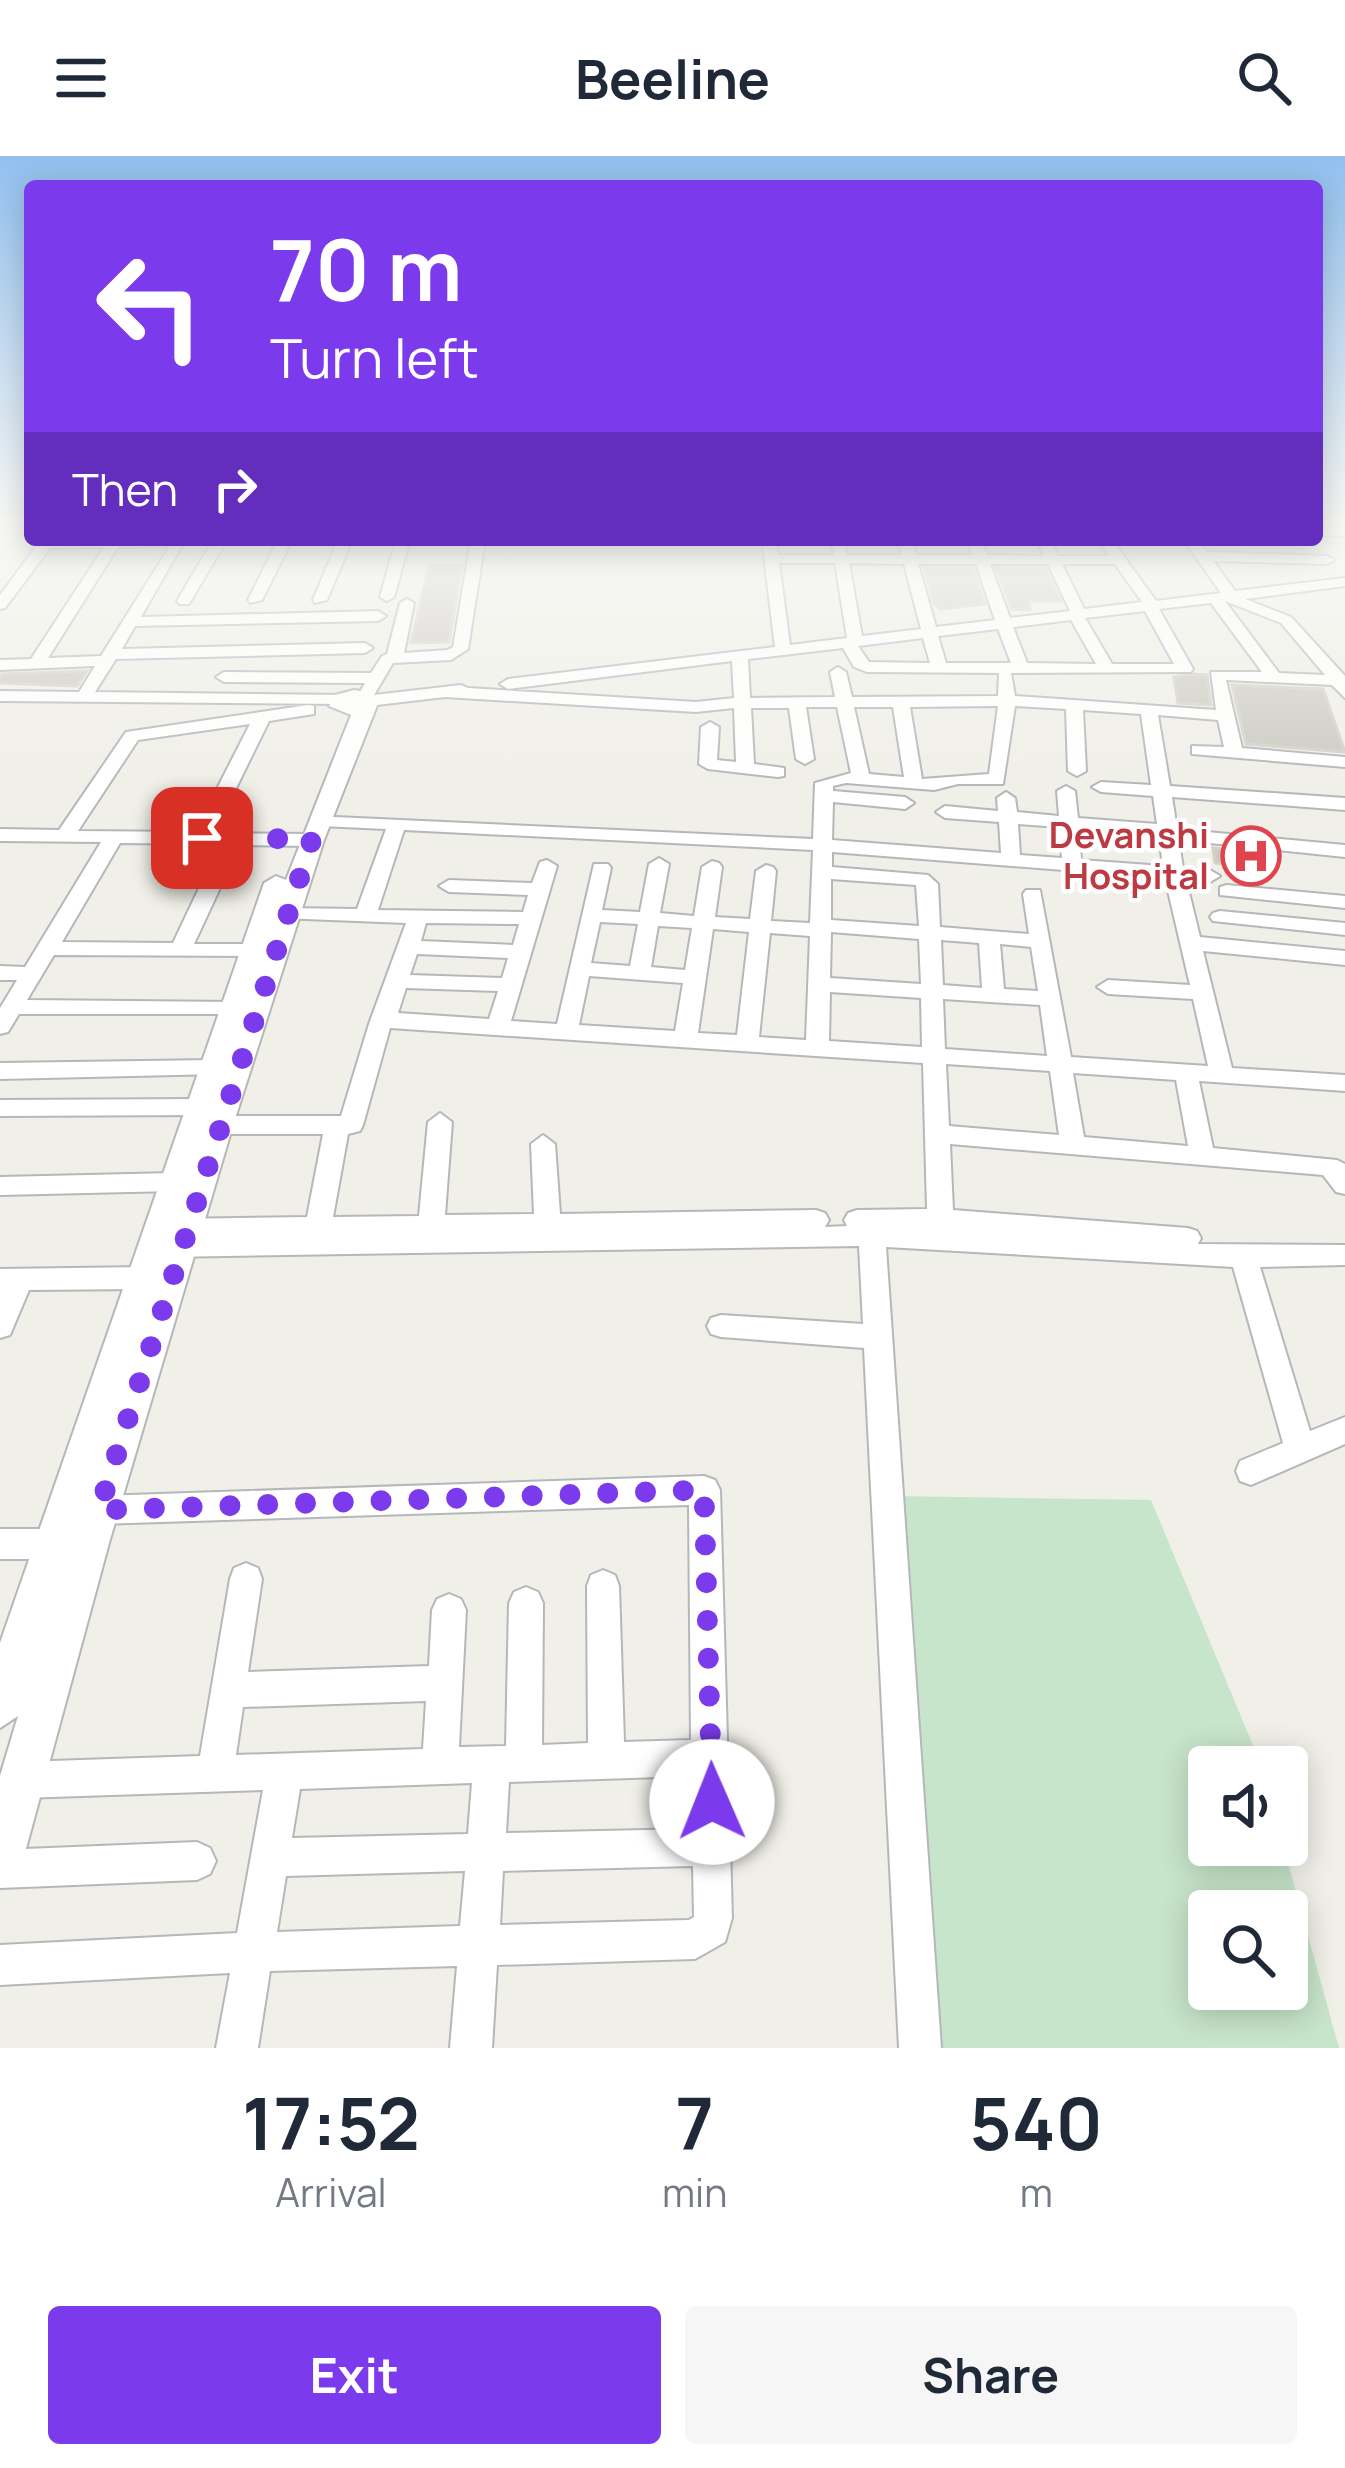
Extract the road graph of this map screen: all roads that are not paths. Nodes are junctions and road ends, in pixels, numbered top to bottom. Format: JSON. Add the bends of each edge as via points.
{"nodes":[{"id":1,"x":73,"y":607,"type":"edge"},
{"id":2,"x":139,"y":607,"type":"edge"},
{"id":3,"x":406,"y":607,"type":"edge"},
{"id":4,"x":467,"y":607,"type":"edge"},
{"id":5,"x":777,"y":607,"type":"edge"},
{"id":6,"x":847,"y":607,"type":"edge"},
{"id":7,"x":922,"y":607,"type":"edge"},
{"id":8,"x":998,"y":607,"type":"edge"},
{"id":9,"x":1075,"y":607,"type":"edge"},
{"id":10,"x":1126,"y":607,"type":"edge"},
{"id":11,"x":1152,"y":607,"type":"edge"},
{"id":12,"x":1230,"y":607,"type":"edge"},
{"id":13,"x":1247,"y":607,"type":"edge"},
{"id":14,"x":1078,"y":614,"type":"junction"},
{"id":15,"x":379,"y":616,"type":"dead end"},
{"id":16,"x":130,"y":622,"type":"junction"},
{"id":17,"x":1004,"y":623,"type":"junction"},
{"id":18,"x":929,"y":633,"type":"junction"},
{"id":19,"x":852,"y":642,"type":"junction"},
{"id":20,"x":365,"y":648,"type":"dead end"},
{"id":21,"x":783,"y":650,"type":"junction"},
{"id":22,"x":1318,"y":653,"type":"junction"},
{"id":23,"x":1345,"y":654,"type":"edge"},
{"id":24,"x":740,"y":655,"type":"junction"},
{"id":25,"x":395,"y":656,"type":"junction"},
{"id":26,"x":108,"y":658,"type":"junction"},
{"id":27,"x":36,"y":664,"type":"junction"},
{"id":28,"x":0,"y":665,"type":"edge"},
{"id":29,"x":940,"y":667,"type":"junction"},
{"id":30,"x":1107,"y":668,"type":"junction"},
{"id":31,"x":838,"y":672,"type":"dead end"},
{"id":32,"x":1012,"y":672,"type":"junction"},
{"id":33,"x":888,"y":673,"type":"dead end"},
{"id":34,"x":224,"y":676,"type":"dead end"},
{"id":35,"x":1274,"y":677,"type":"junction"},
{"id":36,"x":1343,"y":685,"type":"edge"},
{"id":37,"x":446,"y":692,"type":"junction"},
{"id":38,"x":0,"y":696,"type":"edge"},
{"id":39,"x":84,"y":697,"type":"junction"},
{"id":40,"x":357,"y":699,"type":"junction"},
{"id":41,"x":1007,"y":701,"type":"junction"},
{"id":42,"x":952,"y":702,"type":"junction"},
{"id":43,"x":743,"y":703,"type":"junction"},
{"id":44,"x":1074,"y":703,"type":"junction"},
{"id":45,"x":797,"y":704,"type":"junction"},
{"id":46,"x":846,"y":704,"type":"junction"},
{"id":47,"x":898,"y":705,"type":"junction"},
{"id":48,"x":1149,"y":709,"type":"junction"},
{"id":49,"x":1226,"y":716,"type":"junction"},
{"id":50,"x":262,"y":717,"type":"junction"},
{"id":51,"x":710,"y":727,"type":"dead end"},
{"id":52,"x":1198,"y":750,"type":"dead end"},
{"id":53,"x":1234,"y":753,"type":"junction"},
{"id":54,"x":805,"y":759,"type":"dead end"},
{"id":55,"x":1345,"y":762,"type":"edge"},
{"id":56,"x":745,"y":770,"type":"junction"},
{"id":57,"x":1077,"y":771,"type":"dead end"},
{"id":58,"x":778,"y":772,"type":"dead end"},
{"id":59,"x":861,"y":779,"type":"junction"},
{"id":60,"x":1101,"y":787,"type":"dead end"},
{"id":61,"x":1066,"y":791,"type":"dead end"},
{"id":62,"x":1161,"y":791,"type":"junction"},
{"id":63,"x":821,"y":796,"type":"junction"},
{"id":64,"x":1345,"y":805,"type":"edge"},
{"id":65,"x":1007,"y":807,"type":"junction"},
{"id":66,"x":945,"y":812,"type":"dead end"},
{"id":67,"x":908,"y":813,"type":"junction"},
{"id":68,"x":1070,"y":822,"type":"junction"},
{"id":69,"x":397,"y":824,"type":"junction"},
{"id":70,"x":1167,"y":831,"type":"junction"},
{"id":71,"x":308,"y":833,"type":"junction"},
{"id":72,"x":0,"y":835,"type":"edge"},
{"id":73,"x":65,"y":836,"type":"junction"},
{"id":74,"x":114,"y":837,"type":"junction"},
{"id":75,"x":202,"y":838,"type":"junction"},
{"id":76,"x":233,"y":838,"type":"junction"},
{"id":77,"x":1207,"y":838,"type":"dead end"},
{"id":78,"x":821,"y":845,"type":"junction"},
{"id":79,"x":1345,"y":851,"type":"edge"},
{"id":80,"x":1011,"y":860,"type":"junction"},
{"id":81,"x":659,"y":864,"type":"dead end"},
{"id":82,"x":1072,"y":865,"type":"junction"},
{"id":83,"x":547,"y":866,"type":"dead end"},
{"id":84,"x":712,"y":867,"type":"dead end"},
{"id":85,"x":601,"y":868,"type":"dead end"},
{"id":86,"x":766,"y":871,"type":"dead end"},
{"id":87,"x":820,"y":872,"type":"junction"},
{"id":88,"x":1174,"y":873,"type":"junction"},
{"id":89,"x":1210,"y":876,"type":"dead end"},
{"id":90,"x":449,"y":886,"type":"dead end"},
{"id":91,"x":540,"y":890,"type":"junction"},
{"id":92,"x":1227,"y":891,"type":"dead end"},
{"id":93,"x":1033,"y":894,"type":"dead end"},
{"id":94,"x":1345,"y":902,"type":"edge"},
{"id":95,"x":276,"y":914,"type":"junction"},
{"id":96,"x":366,"y":914,"type":"junction"},
{"id":97,"x":591,"y":915,"type":"junction"},
{"id":98,"x":418,"y":917,"type":"junction"},
{"id":99,"x":1220,"y":917,"type":"dead end"},
{"id":100,"x":532,"y":918,"type":"junction"},
{"id":101,"x":649,"y":919,"type":"junction"},
{"id":102,"x":704,"y":922,"type":"junction"},
{"id":103,"x":760,"y":926,"type":"junction"},
{"id":104,"x":819,"y":927,"type":"junction"},
{"id":105,"x":1345,"y":929,"type":"edge"},
{"id":106,"x":930,"y":933,"type":"junction"},
{"id":107,"x":989,"y":938,"type":"junction"},
{"id":108,"x":1041,"y":941,"type":"junction"},
{"id":109,"x":1190,"y":943,"type":"junction"},
{"id":110,"x":407,"y":947,"type":"junction"},
{"id":111,"x":47,"y":948,"type":"junction"},
{"id":112,"x":180,"y":950,"type":"junction"},
{"id":113,"x":253,"y":950,"type":"junction"},
{"id":114,"x":521,"y":952,"type":"junction"},
{"id":115,"x":1345,"y":958,"type":"edge"},
{"id":116,"x":580,"y":969,"type":"junction"},
{"id":117,"x":639,"y":973,"type":"junction"},
{"id":118,"x":0,"y":974,"type":"edge"},
{"id":119,"x":32,"y":974,"type":"junction"},
{"id":120,"x":695,"y":976,"type":"junction"},
{"id":121,"x":397,"y":981,"type":"junction"},
{"id":122,"x":818,"y":984,"type":"junction"},
{"id":123,"x":511,"y":985,"type":"junction"},
{"id":124,"x":1108,"y":987,"type":"dead end"},
{"id":125,"x":932,"y":991,"type":"junction"},
{"id":126,"x":1202,"y":993,"type":"junction"},
{"id":127,"x":993,"y":995,"type":"junction"},
{"id":128,"x":1051,"y":999,"type":"junction"},
{"id":129,"x":233,"y":1009,"type":"junction"},
{"id":130,"x":6,"y":1017,"type":"edge"},
{"id":131,"x":384,"y":1021,"type":"junction"},
{"id":132,"x":498,"y":1028,"type":"junction"},
{"id":133,"x":566,"y":1032,"type":"junction"},
{"id":134,"x":685,"y":1042,"type":"junction"},
{"id":135,"x":747,"y":1046,"type":"junction"},
{"id":136,"x":817,"y":1050,"type":"junction"},
{"id":137,"x":933,"y":1058,"type":"junction"},
{"id":138,"x":1062,"y":1066,"type":"junction"},
{"id":139,"x":213,"y":1068,"type":"junction"},
{"id":140,"x":0,"y":1071,"type":"edge"},
{"id":141,"x":1186,"y":1073,"type":"junction"},
{"id":142,"x":1222,"y":1076,"type":"junction"},
{"id":143,"x":1345,"y":1083,"type":"edge"},
{"id":144,"x":0,"y":1108,"type":"edge"},
{"id":145,"x":204,"y":1119,"type":"junction"},
{"id":146,"x":440,"y":1122,"type":"dead end"},
{"id":147,"x":337,"y":1127,"type":"junction"},
{"id":148,"x":937,"y":1134,"type":"junction"},
{"id":149,"x":543,"y":1144,"type":"dead end"},
{"id":150,"x":1073,"y":1144,"type":"junction"},
{"id":151,"x":1202,"y":1153,"type":"junction"},
{"id":152,"x":1342,"y":1174,"type":"edge"},
{"id":153,"x":174,"y":1182,"type":"junction"},
{"id":154,"x":0,"y":1186,"type":"edge"},
{"id":155,"x":940,"y":1220,"type":"junction"},
{"id":156,"x":548,"y":1222,"type":"junction"},
{"id":157,"x":431,"y":1224,"type":"junction"},
{"id":158,"x":318,"y":1227,"type":"junction"},
{"id":159,"x":872,"y":1236,"type":"junction"},
{"id":160,"x":165,"y":1246,"type":"junction"},
{"id":161,"x":1339,"y":1255,"type":"edge"},
{"id":162,"x":1244,"y":1257,"type":"junction"},
{"id":163,"x":10,"y":1280,"type":"edge"},
{"id":164,"x":722,"y":1326,"type":"dead end"},
{"id":165,"x":0,"y":1328,"type":"edge"},
{"id":166,"x":878,"y":1337,"type":"junction"},
{"id":167,"x":1345,"y":1430,"type":"edge"},
{"id":168,"x":1300,"y":1448,"type":"junction"},
{"id":169,"x":1251,"y":1471,"type":"dead end"},
{"id":170,"x":81,"y":1533,"type":"junction"},
{"id":171,"x":0,"y":1544,"type":"edge"},
{"id":172,"x":246,"y":1579,"type":"dead end"},
{"id":173,"x":603,"y":1586,"type":"dead end"},
{"id":174,"x":526,"y":1603,"type":"dead end"},
{"id":175,"x":449,"y":1610,"type":"dead end"},
{"id":176,"x":445,"y":1683,"type":"junction"},
{"id":177,"x":229,"y":1690,"type":"junction"},
{"id":178,"x":0,"y":1706,"type":"edge"},
{"id":179,"x":711,"y":1757,"type":"junction"},
{"id":180,"x":606,"y":1760,"type":"junction"},
{"id":181,"x":508,"y":1763,"type":"junction"},
{"id":182,"x":440,"y":1766,"type":"junction"},
{"id":183,"x":285,"y":1771,"type":"junction"},
{"id":184,"x":215,"y":1773,"type":"junction"},
{"id":185,"x":21,"y":1780,"type":"junction"},
{"id":186,"x":712,"y":1847,"type":"junction"},
{"id":187,"x":485,"y":1852,"type":"junction"},
{"id":188,"x":0,"y":1856,"type":"edge"},
{"id":189,"x":270,"y":1857,"type":"junction"},
{"id":190,"x":197,"y":1861,"type":"dead end"},
{"id":191,"x":0,"y":1869,"type":"edge"},
{"id":192,"x":478,"y":1946,"type":"junction"},
{"id":193,"x":254,"y":1952,"type":"junction"},
{"id":194,"x":0,"y":1965,"type":"edge"},
{"id":195,"x":237,"y":2048,"type":"edge"},
{"id":196,"x":471,"y":2048,"type":"edge"},
{"id":197,"x":920,"y":2048,"type":"edge"}],
"edges":[{"from":1,"to":27,"type":"street"},
{"from":2,"to":16,"type":"street"},
{"from":3,"to":25,"type":"street"},
{"from":4,"to":25,"type":"street","via":[[460,650]]},
{"from":5,"to":21,"type":"street"},
{"from":6,"to":19,"type":"street"},
{"from":7,"to":18,"type":"street"},
{"from":8,"to":17,"type":"street"},
{"from":9,"to":14,"type":"street"},
{"from":10,"to":14,"type":"street"},
{"from":11,"to":30,"type":"street","via":[[1186,668]]},
{"from":12,"to":35,"type":"street"},
{"from":13,"to":22,"type":"street","via":[[1286,620]]},
{"from":14,"to":17,"type":"street"},
{"from":14,"to":30,"type":"street"},
{"from":15,"to":16,"type":"street"},
{"from":16,"to":26,"type":"street"},
{"from":17,"to":18,"type":"street"},
{"from":17,"to":32,"type":"street"},
{"from":18,"to":19,"type":"street"},
{"from":18,"to":29,"type":"street"},
{"from":19,"to":21,"type":"street"},
{"from":19,"to":29,"type":"street","via":[[867,667]]},
{"from":20,"to":26,"type":"street"},
{"from":21,"to":24,"type":"street"},
{"from":22,"to":23,"type":"street"},
{"from":22,"to":36,"type":"street"},
{"from":24,"to":37,"type":"street"},
{"from":24,"to":43,"type":"street"},
{"from":25,"to":40,"type":"street"},
{"from":26,"to":27,"type":"street"},
{"from":26,"to":39,"type":"street"},
{"from":27,"to":28,"type":"street"},
{"from":29,"to":32,"type":"street"},
{"from":29,"to":42,"type":"street"},
{"from":30,"to":32,"type":"street"},
{"from":31,"to":46,"type":"street"},
{"from":32,"to":41,"type":"street"},
{"from":33,"to":47,"type":"street"},
{"from":34,"to":40,"type":"street"},
{"from":35,"to":36,"type":"street"},
{"from":35,"to":49,"type":"street","via":[[1217,675]]},
{"from":37,"to":40,"type":"street"},
{"from":37,"to":43,"type":"street"},
{"from":38,"to":39,"type":"street"},
{"from":39,"to":40,"type":"street"},
{"from":40,"to":50,"type":"street"},
{"from":40,"to":71,"type":"street"},
{"from":41,"to":42,"type":"street"},
{"from":41,"to":44,"type":"street"},
{"from":41,"to":67,"type":"street","via":[[998,780]]},
{"from":42,"to":47,"type":"street"},
{"from":43,"to":45,"type":"street"},
{"from":43,"to":56,"type":"street"},
{"from":44,"to":48,"type":"street"},
{"from":44,"to":57,"type":"street"},
{"from":45,"to":46,"type":"street"},
{"from":45,"to":54,"type":"street"},
{"from":46,"to":47,"type":"street"},
{"from":46,"to":59,"type":"street"},
{"from":47,"to":67,"type":"street"},
{"from":48,"to":49,"type":"street"},
{"from":48,"to":62,"type":"street"},
{"from":49,"to":53,"type":"street"},
{"from":50,"to":73,"type":"street","via":[[132,736]]},
{"from":50,"to":75,"type":"street"},
{"from":51,"to":56,"type":"street","via":[[706,762]]},
{"from":52,"to":53,"type":"street"},
{"from":53,"to":55,"type":"street"},
{"from":56,"to":58,"type":"street"},
{"from":59,"to":63,"type":"street","via":[[827,780]]},
{"from":59,"to":67,"type":"street"},
{"from":60,"to":62,"type":"street"},
{"from":61,"to":68,"type":"street"},
{"from":62,"to":64,"type":"street"},
{"from":62,"to":70,"type":"street"},
{"from":63,"to":67,"type":"street"},
{"from":63,"to":78,"type":"street"},
{"from":65,"to":66,"type":"street"},
{"from":65,"to":68,"type":"street"},
{"from":65,"to":80,"type":"street"},
{"from":67,"to":78,"type":"street"},
{"from":67,"to":80,"type":"street"},
{"from":68,"to":70,"type":"street"},
{"from":68,"to":82,"type":"street"},
{"from":69,"to":71,"type":"street"},
{"from":69,"to":78,"type":"street"},
{"from":69,"to":96,"type":"street"},
{"from":70,"to":88,"type":"street"},
{"from":71,"to":76,"type":"street"},
{"from":71,"to":95,"type":"street"},
{"from":72,"to":73,"type":"street"},
{"from":73,"to":74,"type":"street"},
{"from":74,"to":75,"type":"street"},
{"from":74,"to":111,"type":"street"},
{"from":75,"to":76,"type":"street"},
{"from":76,"to":112,"type":"street"},
{"from":77,"to":79,"type":"street"},
{"from":78,"to":87,"type":"street"},
{"from":80,"to":82,"type":"street"},
{"from":81,"to":101,"type":"street"},
{"from":82,"to":88,"type":"street"},
{"from":83,"to":91,"type":"street"},
{"from":84,"to":102,"type":"street"},
{"from":85,"to":97,"type":"street"},
{"from":86,"to":103,"type":"street"},
{"from":87,"to":104,"type":"street"},
{"from":87,"to":106,"type":"street","via":[[925,880]]},
{"from":88,"to":89,"type":"street"},
{"from":88,"to":109,"type":"street"},
{"from":90,"to":91,"type":"street"},
{"from":91,"to":100,"type":"street"},
{"from":92,"to":94,"type":"street"},
{"from":93,"to":108,"type":"street"},
{"from":95,"to":96,"type":"street"},
{"from":95,"to":113,"type":"street"},
{"from":95,"to":145,"type":"street"},
{"from":96,"to":98,"type":"street"},
{"from":97,"to":101,"type":"street"},
{"from":97,"to":116,"type":"street"},
{"from":98,"to":100,"type":"street"},
{"from":98,"to":110,"type":"street"},
{"from":99,"to":105,"type":"street"},
{"from":100,"to":114,"type":"street"},
{"from":101,"to":102,"type":"street"},
{"from":101,"to":117,"type":"street"},
{"from":102,"to":103,"type":"street"},
{"from":102,"to":120,"type":"street"},
{"from":103,"to":104,"type":"street"},
{"from":103,"to":135,"type":"street"},
{"from":104,"to":106,"type":"street"},
{"from":104,"to":122,"type":"street"},
{"from":106,"to":107,"type":"street"},
{"from":106,"to":125,"type":"street"},
{"from":107,"to":108,"type":"street"},
{"from":107,"to":127,"type":"street"},
{"from":108,"to":128,"type":"street"},
{"from":109,"to":115,"type":"street"},
{"from":109,"to":126,"type":"street"},
{"from":110,"to":114,"type":"street"},
{"from":110,"to":121,"type":"street"},
{"from":111,"to":112,"type":"street"},
{"from":111,"to":119,"type":"street"},
{"from":112,"to":113,"type":"street"},
{"from":113,"to":129,"type":"street"},
{"from":114,"to":123,"type":"street"},
{"from":116,"to":117,"type":"street"},
{"from":116,"to":133,"type":"street"},
{"from":117,"to":120,"type":"street"},
{"from":118,"to":119,"type":"street"},
{"from":119,"to":130,"type":"street"},
{"from":120,"to":134,"type":"street"},
{"from":121,"to":123,"type":"street"},
{"from":121,"to":131,"type":"street"},
{"from":122,"to":125,"type":"street"},
{"from":122,"to":136,"type":"street"},
{"from":123,"to":132,"type":"street"},
{"from":124,"to":126,"type":"street"},
{"from":125,"to":127,"type":"street"},
{"from":125,"to":137,"type":"street"},
{"from":126,"to":142,"type":"street"},
{"from":127,"to":128,"type":"street"},
{"from":128,"to":138,"type":"street"},
{"from":129,"to":130,"type":"street"},
{"from":129,"to":139,"type":"street"},
{"from":131,"to":132,"type":"street"},
{"from":131,"to":147,"type":"street","via":[[354,1120]]},
{"from":132,"to":133,"type":"street"},
{"from":133,"to":134,"type":"street"},
{"from":134,"to":135,"type":"street"},
{"from":135,"to":136,"type":"street"},
{"from":136,"to":137,"type":"street"},
{"from":137,"to":138,"type":"street"},
{"from":137,"to":148,"type":"street"},
{"from":138,"to":141,"type":"street"},
{"from":138,"to":150,"type":"street"},
{"from":139,"to":140,"type":"street"},
{"from":139,"to":145,"type":"street"},
{"from":141,"to":142,"type":"street"},
{"from":141,"to":151,"type":"street"},
{"from":142,"to":143,"type":"street"},
{"from":144,"to":145,"type":"street"},
{"from":145,"to":147,"type":"street"},
{"from":145,"to":153,"type":"street"},
{"from":145,"to":160,"type":"street"},
{"from":146,"to":157,"type":"street"},
{"from":147,"to":158,"type":"street"},
{"from":148,"to":150,"type":"street"},
{"from":148,"to":155,"type":"street"},
{"from":149,"to":156,"type":"street"},
{"from":150,"to":151,"type":"street"},
{"from":151,"to":152,"type":"street"},
{"from":153,"to":154,"type":"street"},
{"from":153,"to":160,"type":"street"},
{"from":155,"to":156,"type":"street"},
{"from":155,"to":161,"type":"street"},
{"from":156,"to":157,"type":"street"},
{"from":157,"to":158,"type":"street"},
{"from":158,"to":160,"type":"street"},
{"from":159,"to":160,"type":"street"},
{"from":159,"to":162,"type":"street"},
{"from":159,"to":166,"type":"street"},
{"from":160,"to":163,"type":"street"},
{"from":160,"to":170,"type":"street"},
{"from":160,"to":170,"type":"street"},
{"from":161,"to":162,"type":"street"},
{"from":162,"to":168,"type":"street"},
{"from":163,"to":165,"type":"street"},
{"from":164,"to":166,"type":"street"},
{"from":166,"to":197,"type":"street"},
{"from":167,"to":168,"type":"street"},
{"from":168,"to":169,"type":"street"},
{"from":170,"to":171,"type":"street"},
{"from":170,"to":178,"type":"street"},
{"from":170,"to":179,"type":"street","via":[[704,1490]]},
{"from":170,"to":185,"type":"street"},
{"from":172,"to":177,"type":"street"},
{"from":173,"to":180,"type":"street"},
{"from":174,"to":181,"type":"street"},
{"from":175,"to":176,"type":"street"},
{"from":176,"to":177,"type":"street"},
{"from":176,"to":182,"type":"street"},
{"from":177,"to":184,"type":"street"},
{"from":179,"to":180,"type":"street"},
{"from":179,"to":186,"type":"street"},
{"from":180,"to":181,"type":"street"},
{"from":181,"to":182,"type":"street"},
{"from":181,"to":187,"type":"street"},
{"from":182,"to":183,"type":"street"},
{"from":183,"to":184,"type":"street"},
{"from":183,"to":189,"type":"street"},
{"from":184,"to":185,"type":"street"},
{"from":185,"to":188,"type":"street"},
{"from":186,"to":187,"type":"street"},
{"from":186,"to":192,"type":"street","via":[[713,1918],[695,1939]]},
{"from":187,"to":189,"type":"street"},
{"from":187,"to":192,"type":"street"},
{"from":189,"to":193,"type":"street"},
{"from":190,"to":191,"type":"street"},
{"from":192,"to":193,"type":"street"},
{"from":192,"to":196,"type":"street"},
{"from":193,"to":194,"type":"street"},
{"from":193,"to":195,"type":"street"}]}
